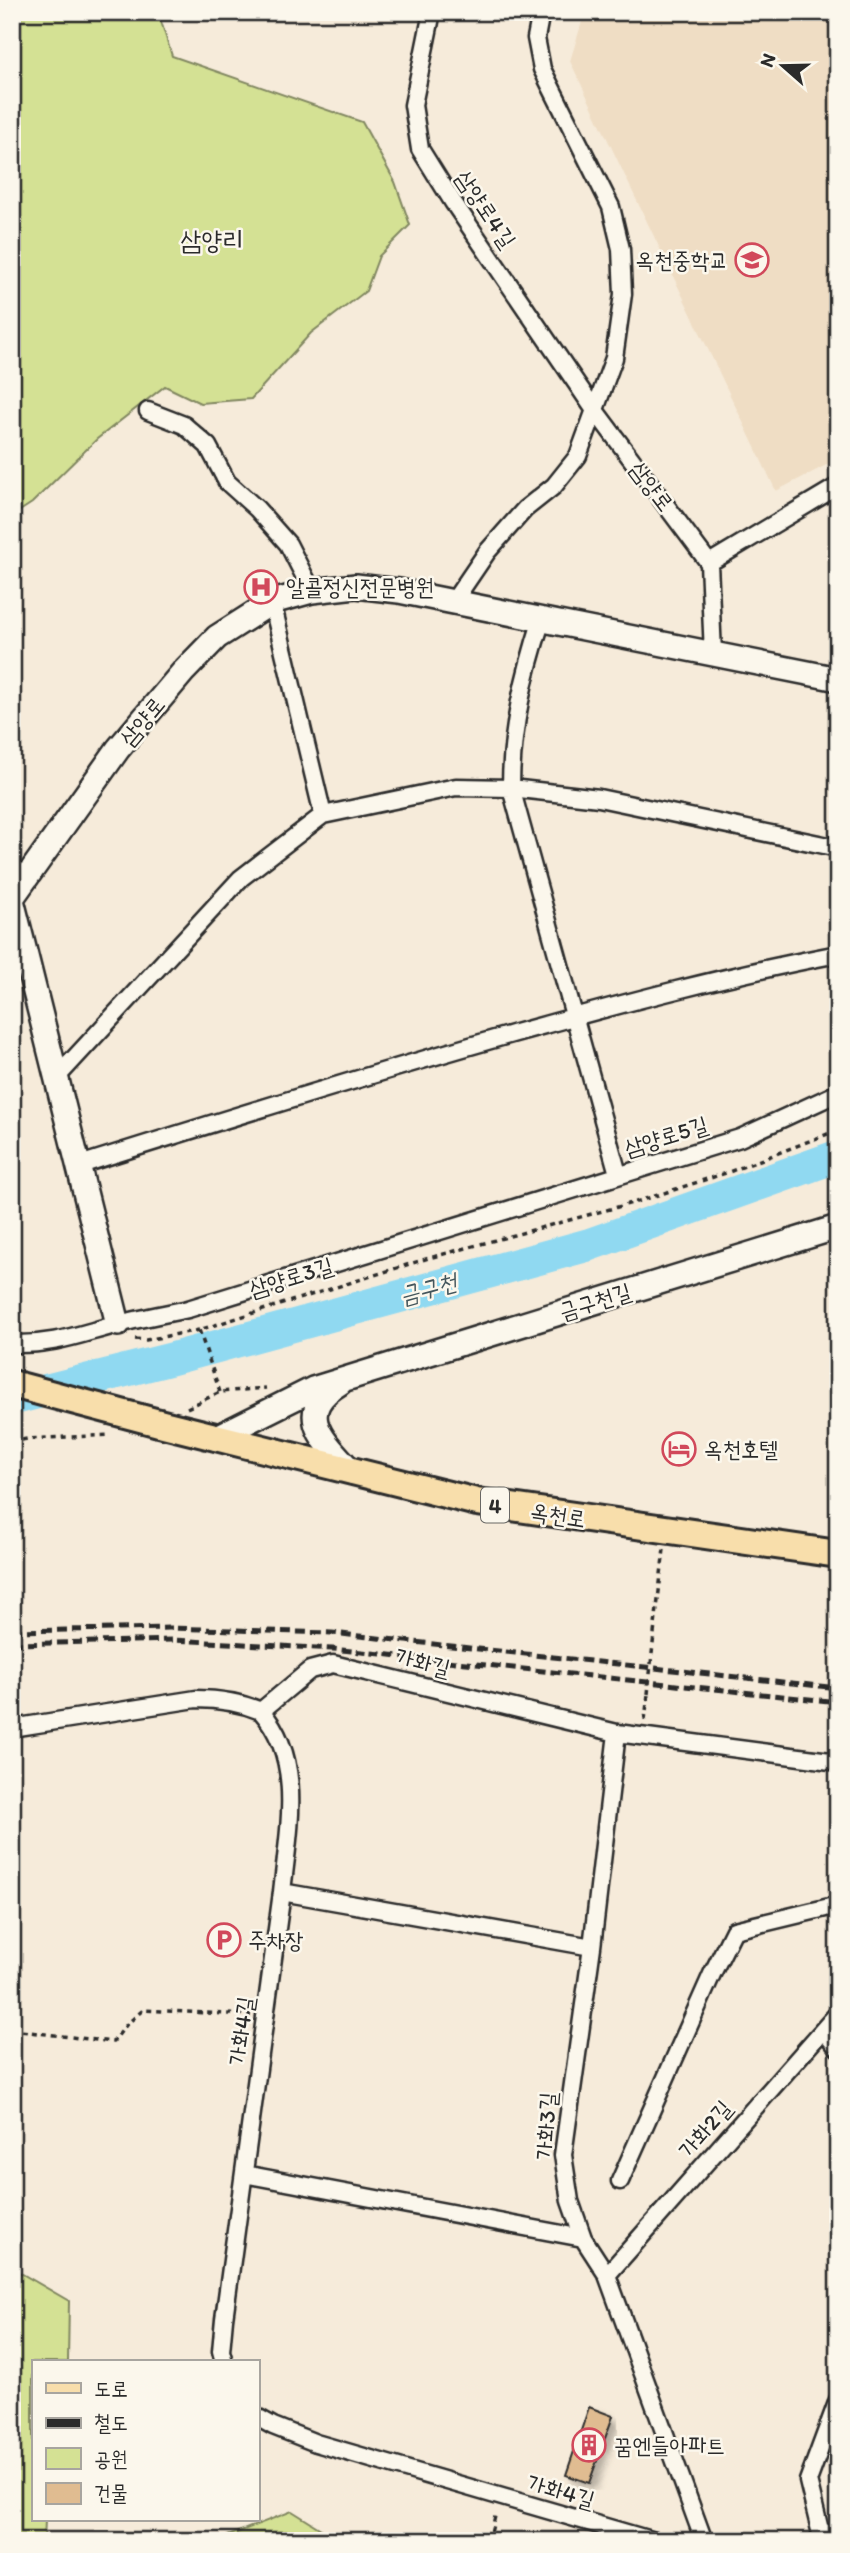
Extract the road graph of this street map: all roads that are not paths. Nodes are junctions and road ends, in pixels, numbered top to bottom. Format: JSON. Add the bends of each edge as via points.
{"nodes":[{"id":1,"x":432,"y":12,"type":"edge"},
{"id":2,"x":541,"y":12,"type":"edge"},
{"id":3,"x":594,"y":409,"type":"junction"},
{"id":4,"x":148,"y":411,"type":"dead end"},
{"id":5,"x":838,"y":486,"type":"edge"},
{"id":6,"x":709,"y":563,"type":"junction"},
{"id":7,"x":312,"y":591,"type":"junction"},
{"id":8,"x":453,"y":602,"type":"junction"},
{"id":9,"x":272,"y":603,"type":"junction"},
{"id":10,"x":541,"y":619,"type":"junction"},
{"id":11,"x":713,"y":654,"type":"junction"},
{"id":12,"x":838,"y":679,"type":"edge"},
{"id":13,"x":511,"y":788,"type":"junction"},
{"id":14,"x":323,"y":815,"type":"junction"},
{"id":15,"x":838,"y":848,"type":"edge"},
{"id":16,"x":12,"y":899,"type":"edge"},
{"id":17,"x":838,"y":954,"type":"edge"},
{"id":18,"x":575,"y":1016,"type":"junction"},
{"id":19,"x":57,"y":1077,"type":"junction"},
{"id":20,"x":838,"y":1093,"type":"edge"},
{"id":21,"x":80,"y":1165,"type":"junction"},
{"id":22,"x":618,"y":1174,"type":"junction"},
{"id":23,"x":838,"y":1227,"type":"edge"},
{"id":24,"x":118,"y":1324,"type":"junction"},
{"id":25,"x":12,"y":1345,"type":"edge"},
{"id":26,"x":352,"y":1376,"type":"junction"},
{"id":27,"x":12,"y":1384,"type":"edge"},
{"id":28,"x":215,"y":1438,"type":"junction"},
{"id":29,"x":352,"y":1472,"type":"junction"},
{"id":30,"x":838,"y":1555,"type":"edge"},
{"id":31,"x":261,"y":1711,"type":"junction"},
{"id":32,"x":12,"y":1728,"type":"edge"},
{"id":33,"x":617,"y":1733,"type":"junction"},
{"id":34,"x":838,"y":1762,"type":"edge"},
{"id":35,"x":282,"y":1892,"type":"junction"},
{"id":36,"x":838,"y":1905,"type":"edge"},
{"id":37,"x":592,"y":1947,"type":"junction"},
{"id":38,"x":838,"y":2013,"type":"edge"},
{"id":39,"x":823,"y":2030,"type":"junction"},
{"id":40,"x":838,"y":2048,"type":"edge"},
{"id":41,"x":244,"y":2174,"type":"junction"},
{"id":42,"x":620,"y":2181,"type":"dead end"},
{"id":43,"x":583,"y":2238,"type":"junction"},
{"id":44,"x":607,"y":2275,"type":"junction"},
{"id":45,"x":223,"y":2360,"type":"edge"},
{"id":46,"x":838,"y":2400,"type":"edge"},
{"id":47,"x":259,"y":2418,"type":"edge"},
{"id":48,"x":838,"y":2538,"type":"edge"},
{"id":49,"x":654,"y":2541,"type":"edge"},
{"id":50,"x":705,"y":2541,"type":"edge"}],
"edges":[{"from":1,"to":3,"type":"street","name":"삼양로4길","via":[[413,105],[420,149]]},
{"from":2,"to":3,"type":"street","via":[[536,38],[542,69],[611,207],[621,249],[623,294],[614,358]]},
{"from":3,"to":6,"type":"street","name":"삼양로"},
{"from":3,"to":8,"type":"street","via":[[578,456],[487,552]]},
{"from":4,"to":7,"type":"street","via":[[184,425],[208,446],[227,482],[288,544]]},
{"from":5,"to":6,"type":"street"},
{"from":6,"to":11,"type":"street"},
{"from":7,"to":8,"type":"street","name":"삼양로","via":[[356,586]]},
{"from":7,"to":9,"type":"street","name":"삼양로"},
{"from":8,"to":10,"type":"street","name":"삼양로"},
{"from":9,"to":14,"type":"street"},
{"from":9,"to":16,"type":"street","name":"삼양로","via":[[217,638],[183,672],[118,749]]},
{"from":10,"to":11,"type":"street","name":"삼양로"},
{"from":10,"to":13,"type":"street","name":"삼양로5길","via":[[514,725]]},
{"from":11,"to":12,"type":"street","name":"삼양로"},
{"from":13,"to":14,"type":"street","via":[[456,787]]},
{"from":13,"to":15,"type":"street","via":[[599,798]]},
{"from":13,"to":18,"type":"street","name":"삼양로5길"},
{"from":14,"to":19,"type":"street","via":[[241,878]]},
{"from":16,"to":19,"type":"street"},
{"from":17,"to":18,"type":"street"},
{"from":18,"to":21,"type":"street","via":[[363,1076]]},
{"from":18,"to":22,"type":"street","name":"삼양로5길"},
{"from":19,"to":21,"type":"street"},
{"from":20,"to":22,"type":"street","name":"삼양로5길","via":[[740,1138]]},
{"from":21,"to":24,"type":"street"},
{"from":22,"to":24,"type":"street","name":"삼양로3길","via":[[188,1309]]},
{"from":23,"to":26,"type":"street","name":"금구천길"},
{"from":24,"to":25,"type":"street","name":"삼양로3길","via":[[72,1339]]},
{"from":26,"to":28,"type":"street","via":[[304,1392]]},
{"from":26,"to":29,"type":"street","via":[[324,1393],[313,1419]]},
{"from":27,"to":28,"type":"main road","name":"옥천로","number":"4","bridge":true},
{"from":28,"to":29,"type":"main road","name":"옥천로","number":"4"},
{"from":29,"to":30,"type":"main road","name":"옥천로","number":"4","via":[[477,1503]]},
{"from":31,"to":32,"type":"street","via":[[243,1703],[196,1699]]},
{"from":31,"to":33,"type":"street","name":"가화길","via":[[310,1670],[332,1664]]},
{"from":31,"to":35,"type":"street","name":"가화4길","via":[[284,1746],[290,1774]]},
{"from":33,"to":34,"type":"street","name":"가화길"},
{"from":33,"to":37,"type":"street","name":"가화3길"},
{"from":35,"to":37,"type":"street"},
{"from":35,"to":41,"type":"street","name":"가화4길"},
{"from":36,"to":42,"type":"street","via":[[734,1930]]},
{"from":37,"to":43,"type":"street","name":"가화3길","via":[[563,2155],[570,2201]]},
{"from":38,"to":39,"type":"street","name":"가화2길"},
{"from":39,"to":40,"type":"street"},
{"from":39,"to":44,"type":"street","name":"가화2길"},
{"from":41,"to":43,"type":"street"},
{"from":41,"to":45,"type":"street","name":"가화4길","via":[[224,2319]]},
{"from":43,"to":44,"type":"street","name":"가화3길"},
{"from":44,"to":50,"type":"street","name":"가화3길"},
{"from":46,"to":48,"type":"street","via":[[808,2481],[820,2530]]},
{"from":47,"to":49,"type":"street","name":"가화4길","via":[[316,2443]]}]}
